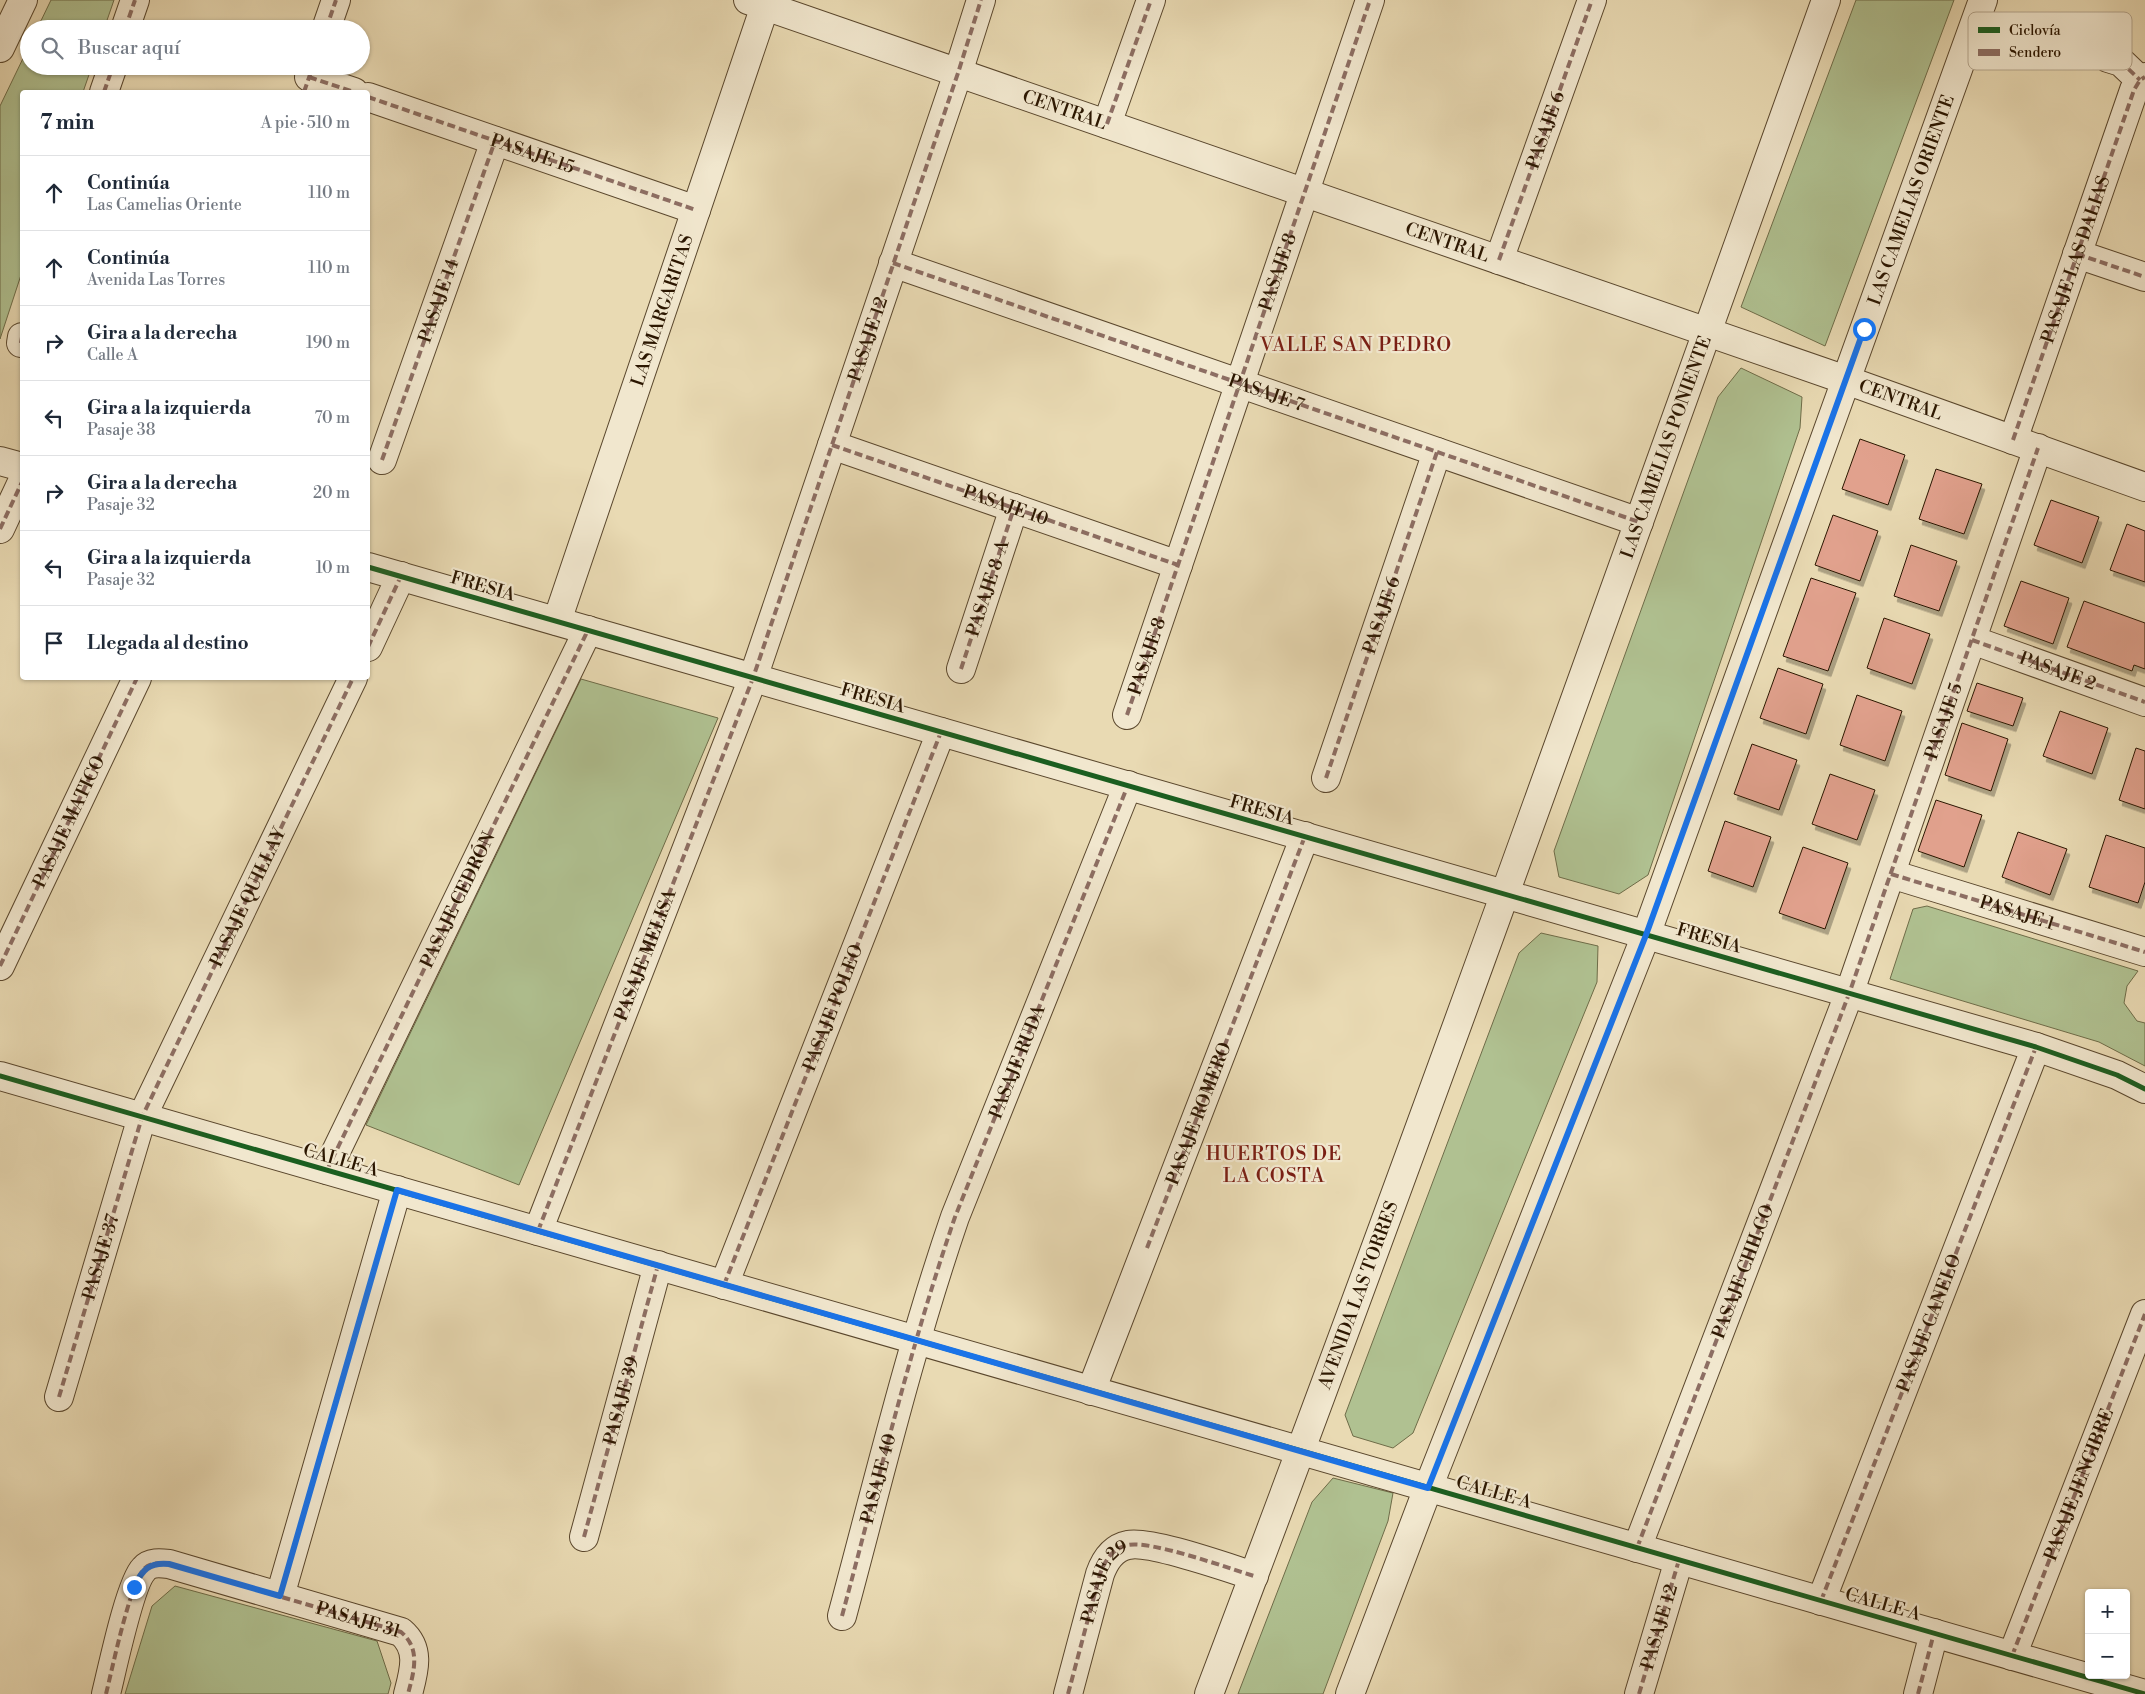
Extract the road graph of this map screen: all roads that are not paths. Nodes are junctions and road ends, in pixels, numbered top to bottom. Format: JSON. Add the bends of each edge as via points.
{"nodes":[{"id":1,"x":23,"y":0,"type":"edge"},
{"id":2,"x":135,"y":0,"type":"edge"},
{"id":3,"x":336,"y":0,"type":"edge"},
{"id":4,"x":981,"y":0,"type":"edge"},
{"id":5,"x":1151,"y":0,"type":"edge"},
{"id":6,"x":1370,"y":0,"type":"edge"},
{"id":7,"x":1592,"y":0,"type":"edge"},
{"id":8,"x":1826,"y":0,"type":"edge"},
{"id":9,"x":1983,"y":0,"type":"edge"},
{"id":10,"x":760,"y":2,"type":"edge"},
{"id":11,"x":1979,"y":12,"type":"edge"},
{"id":12,"x":128,"y":20,"type":"edge"},
{"id":13,"x":329,"y":20,"type":"edge"},
{"id":14,"x":1968,"y":42,"type":"edge"},
{"id":15,"x":0,"y":48,"type":"edge"},
{"id":16,"x":2132,"y":70,"type":"edge"},
{"id":17,"x":958,"y":73,"type":"junction"},
{"id":18,"x":110,"y":75,"type":"edge"},
{"id":19,"x":2143,"y":78,"type":"edge"},
{"id":20,"x":309,"y":79,"type":"edge"},
{"id":21,"x":105,"y":90,"type":"edge"},
{"id":22,"x":347,"y":90,"type":"edge"},
{"id":23,"x":370,"y":98,"type":"edge"},
{"id":24,"x":1107,"y":124,"type":"junction"},
{"id":25,"x":495,"y":142,"type":"junction"},
{"id":26,"x":1305,"y":193,"type":"junction"},
{"id":27,"x":696,"y":210,"type":"junction"},
{"id":28,"x":2077,"y":254,"type":"junction"},
{"id":29,"x":1499,"y":260,"type":"junction"},
{"id":30,"x":893,"y":263,"type":"junction"},
{"id":31,"x":2145,"y":277,"type":"edge"},
{"id":32,"x":1707,"y":332,"type":"junction"},
{"id":33,"x":1846,"y":380,"type":"junction"},
{"id":34,"x":1240,"y":383,"type":"junction"},
{"id":35,"x":2025,"y":444,"type":"junction"},
{"id":36,"x":832,"y":445,"type":"junction"},
{"id":37,"x":1437,"y":452,"type":"junction"},
{"id":38,"x":382,"y":460,"type":"dead end"},
{"id":39,"x":0,"y":461,"type":"edge"},
{"id":40,"x":20,"y":466,"type":"edge"},
{"id":41,"x":20,"y":486,"type":"edge"},
{"id":42,"x":2145,"y":487,"type":"edge"},
{"id":43,"x":1014,"y":508,"type":"junction"},
{"id":44,"x":1639,"y":522,"type":"junction"},
{"id":45,"x":0,"y":529,"type":"edge"},
{"id":46,"x":1178,"y":565,"type":"junction"},
{"id":47,"x":370,"y":567,"type":"edge"},
{"id":48,"x":401,"y":576,"type":"junction"},
{"id":49,"x":557,"y":621,"type":"junction"},
{"id":50,"x":588,"y":630,"type":"junction"},
{"id":51,"x":1972,"y":640,"type":"junction"},
{"id":52,"x":370,"y":643,"type":"edge"},
{"id":53,"x":961,"y":669,"type":"dead end"},
{"id":54,"x":753,"y":678,"type":"junction"},
{"id":55,"x":137,"y":680,"type":"edge"},
{"id":56,"x":352,"y":680,"type":"edge"},
{"id":57,"x":2145,"y":702,"type":"edge"},
{"id":58,"x":1127,"y":715,"type":"dead end"},
{"id":59,"x":941,"y":732,"type":"junction"},
{"id":60,"x":1326,"y":778,"type":"dead end"},
{"id":61,"x":1128,"y":785,"type":"junction"},
{"id":62,"x":1305,"y":836,"type":"junction"},
{"id":63,"x":1891,"y":874,"type":"junction"},
{"id":64,"x":1505,"y":894,"type":"junction"},
{"id":65,"x":1646,"y":935,"type":"junction"},
{"id":66,"x":2145,"y":952,"type":"edge"},
{"id":67,"x":0,"y":966,"type":"edge"},
{"id":68,"x":1850,"y":994,"type":"junction"},
{"id":69,"x":2036,"y":1047,"type":"junction"},
{"id":70,"x":0,"y":1076,"type":"edge"},
{"id":71,"x":2145,"y":1089,"type":"edge"},
{"id":72,"x":142,"y":1117,"type":"junction"},
{"id":73,"x":326,"y":1170,"type":"junction"},
{"id":74,"x":397,"y":1190,"type":"junction"},
{"id":75,"x":538,"y":1231,"type":"junction"},
{"id":76,"x":658,"y":1265,"type":"junction"},
{"id":77,"x":724,"y":1285,"type":"junction"},
{"id":78,"x":2145,"y":1314,"type":"edge"},
{"id":79,"x":916,"y":1340,"type":"junction"},
{"id":80,"x":1091,"y":1390,"type":"junction"},
{"id":81,"x":60,"y":1397,"type":"dead end"},
{"id":82,"x":1301,"y":1451,"type":"junction"},
{"id":83,"x":1428,"y":1488,"type":"junction"},
{"id":84,"x":584,"y":1537,"type":"dead end"},
{"id":85,"x":1637,"y":1548,"type":"junction"},
{"id":86,"x":1679,"y":1560,"type":"junction"},
{"id":87,"x":1254,"y":1576,"type":"junction"},
{"id":88,"x":280,"y":1596,"type":"junction"},
{"id":89,"x":1821,"y":1601,"type":"junction"},
{"id":90,"x":842,"y":1616,"type":"dead end"},
{"id":91,"x":1934,"y":1633,"type":"junction"},
{"id":92,"x":2012,"y":1656,"type":"junction"},
{"id":93,"x":106,"y":1694,"type":"edge"},
{"id":94,"x":408,"y":1694,"type":"edge"},
{"id":95,"x":1068,"y":1694,"type":"edge"},
{"id":96,"x":1209,"y":1694,"type":"edge"},
{"id":97,"x":1350,"y":1694,"type":"edge"},
{"id":98,"x":1639,"y":1694,"type":"edge"},
{"id":99,"x":1918,"y":1694,"type":"edge"},
{"id":100,"x":2145,"y":1694,"type":"edge"}],
"edges":[{"from":1,"to":15,"type":"street"},
{"from":2,"to":12,"type":"street"},
{"from":3,"to":13,"type":"street"},
{"from":4,"to":17,"type":"street","name":"PASAJE 12"},
{"from":5,"to":24,"type":"street"},
{"from":6,"to":26,"type":"street","name":"PASAJE 8"},
{"from":7,"to":29,"type":"street","name":"PASAJE 6"},
{"from":8,"to":32,"type":"street","name":"LAS CAMELIAS PONIENTE"},
{"from":9,"to":11,"type":"street","name":"LAS CAMELIAS ORIENTE"},
{"from":10,"to":17,"type":"street","name":"CENTRAL"},
{"from":10,"to":27,"type":"street","name":"LAS MARGARITAS"},
{"from":14,"to":33,"type":"street","name":"LAS CAMELIAS ORIENTE"},
{"from":16,"to":19,"type":"street"},
{"from":17,"to":24,"type":"street","name":"CENTRAL"},
{"from":17,"to":30,"type":"street","name":"PASAJE 12"},
{"from":18,"to":21,"type":"street"},
{"from":19,"to":28,"type":"street","name":"PASAJE LAS DALIAS","via":[[2134,90]]},
{"from":20,"to":22,"type":"street"},
{"from":23,"to":25,"type":"street","name":"PASAJE 15"},
{"from":24,"to":26,"type":"street","name":"CENTRAL"},
{"from":25,"to":27,"type":"street","name":"PASAJE 15"},
{"from":25,"to":38,"type":"street","name":"PASAJE 14"},
{"from":26,"to":29,"type":"street","name":"CENTRAL"},
{"from":26,"to":34,"type":"street","name":"PASAJE 8"},
{"from":27,"to":49,"type":"street","name":"LAS MARGARITAS"},
{"from":28,"to":31,"type":"street"},
{"from":28,"to":35,"type":"street","name":"PASAJE LAS DALIAS"},
{"from":29,"to":32,"type":"street","name":"CENTRAL"},
{"from":30,"to":34,"type":"street","name":"PASAJE 7"},
{"from":30,"to":36,"type":"street","name":"PASAJE 12"},
{"from":32,"to":33,"type":"street","name":"CENTRAL"},
{"from":32,"to":44,"type":"street","name":"LAS CAMELIAS PONIENTE"},
{"from":33,"to":35,"type":"street","name":"CENTRAL"},
{"from":33,"to":65,"type":"street","name":"LAS CAMELIAS ORIENTE"},
{"from":34,"to":37,"type":"street","name":"PASAJE 7"},
{"from":34,"to":46,"type":"street","name":"PASAJE 8"},
{"from":35,"to":42,"type":"street","name":"CENTRAL"},
{"from":35,"to":51,"type":"street","name":"PASAJE 5"},
{"from":36,"to":43,"type":"street","name":"PASAJE 10"},
{"from":36,"to":54,"type":"street","name":"PASAJE 12"},
{"from":37,"to":44,"type":"street","name":"PASAJE 7"},
{"from":37,"to":60,"type":"street","name":"PASAJE 6"},
{"from":39,"to":40,"type":"street"},
{"from":41,"to":45,"type":"street"},
{"from":43,"to":46,"type":"street","name":"PASAJE 10"},
{"from":43,"to":53,"type":"street","name":"PASAJE 8-A"},
{"from":44,"to":64,"type":"street","name":"LAS CAMELIAS PONIENTE"},
{"from":46,"to":58,"type":"street","name":"PASAJE 8"},
{"from":47,"to":48,"type":"street","name":"FRESIA"},
{"from":48,"to":49,"type":"street","name":"FRESIA"},
{"from":48,"to":52,"type":"street"},
{"from":49,"to":50,"type":"street","name":"FRESIA"},
{"from":50,"to":54,"type":"street","name":"FRESIA"},
{"from":50,"to":73,"type":"street","name":"PASAJE CEDRÓN"},
{"from":51,"to":57,"type":"street","name":"PASAJE 2"},
{"from":51,"to":63,"type":"street","name":"PASAJE 5"},
{"from":54,"to":59,"type":"street","name":"FRESIA"},
{"from":54,"to":75,"type":"street","name":"PASAJE MELISA"},
{"from":55,"to":67,"type":"street","name":"PASAJE MATICO"},
{"from":56,"to":72,"type":"street","name":"PASAJE QUILLAY"},
{"from":59,"to":61,"type":"street","name":"FRESIA"},
{"from":59,"to":77,"type":"street","name":"PASAJE POLEO"},
{"from":61,"to":62,"type":"street","name":"FRESIA"},
{"from":61,"to":79,"type":"street","name":"PASAJE RUDA","via":[[955,1217]]},
{"from":62,"to":64,"type":"street","name":"FRESIA"},
{"from":62,"to":80,"type":"street","name":"PASAJE ROMERO"},
{"from":63,"to":66,"type":"street","name":"PASAJE 1"},
{"from":63,"to":68,"type":"street","name":"PASAJE 5"},
{"from":64,"to":65,"type":"street","name":"FRESIA"},
{"from":64,"to":82,"type":"street","name":"AVENIDA LAS TORRES"},
{"from":65,"to":68,"type":"street","name":"FRESIA"},
{"from":65,"to":83,"type":"street"},
{"from":68,"to":69,"type":"street","name":"FRESIA"},
{"from":68,"to":85,"type":"street","name":"PASAJE CHILCO"},
{"from":69,"to":71,"type":"street","name":"FRESIA","via":[[2117,1075]]},
{"from":69,"to":89,"type":"street","name":"PASAJE CANELO"},
{"from":70,"to":72,"type":"street","name":"CALLE A"},
{"from":72,"to":73,"type":"street","name":"CALLE A"},
{"from":72,"to":81,"type":"street","name":"PASAJE 37"},
{"from":73,"to":74,"type":"street","name":"CALLE A"},
{"from":74,"to":75,"type":"street","name":"CALLE A"},
{"from":74,"to":88,"type":"street"},
{"from":75,"to":76,"type":"street","name":"CALLE A"},
{"from":76,"to":77,"type":"street","name":"CALLE A"},
{"from":76,"to":84,"type":"street","name":"PASAJE 39"},
{"from":77,"to":79,"type":"street","name":"CALLE A"},
{"from":78,"to":92,"type":"street","name":"PASAJE JENGIBRE"},
{"from":79,"to":80,"type":"street","name":"CALLE A"},
{"from":79,"to":90,"type":"street","name":"PASAJE 40"},
{"from":80,"to":82,"type":"street","name":"CALLE A"},
{"from":82,"to":83,"type":"street","name":"CALLE A"},
{"from":82,"to":87,"type":"street","name":"AVENIDA LAS TORRES"},
{"from":83,"to":85,"type":"street","name":"CALLE A"},
{"from":83,"to":97,"type":"street"},
{"from":85,"to":86,"type":"street","name":"CALLE A"},
{"from":86,"to":89,"type":"street","name":"CALLE A"},
{"from":86,"to":98,"type":"street","name":"PASAJE 12"},
{"from":87,"to":95,"type":"street","name":"PASAJE 29","via":[[1148,1545],[1127,1545],[1118,1549],[1110,1555],[1100,1574]]},
{"from":87,"to":96,"type":"street","name":"AVENIDA LAS TORRES"},
{"from":88,"to":93,"type":"street","name":"PASAJE 31","via":[[169,1564],[151,1564],[144,1569],[134,1587]]},
{"from":88,"to":94,"type":"street","name":"PASAJE 31","via":[[401,1632],[408,1639],[416,1659]]},
{"from":89,"to":91,"type":"street","name":"CALLE A"},
{"from":91,"to":92,"type":"street","name":"CALLE A"},
{"from":91,"to":99,"type":"street"},
{"from":92,"to":100,"type":"street","name":"CALLE A"}]}
